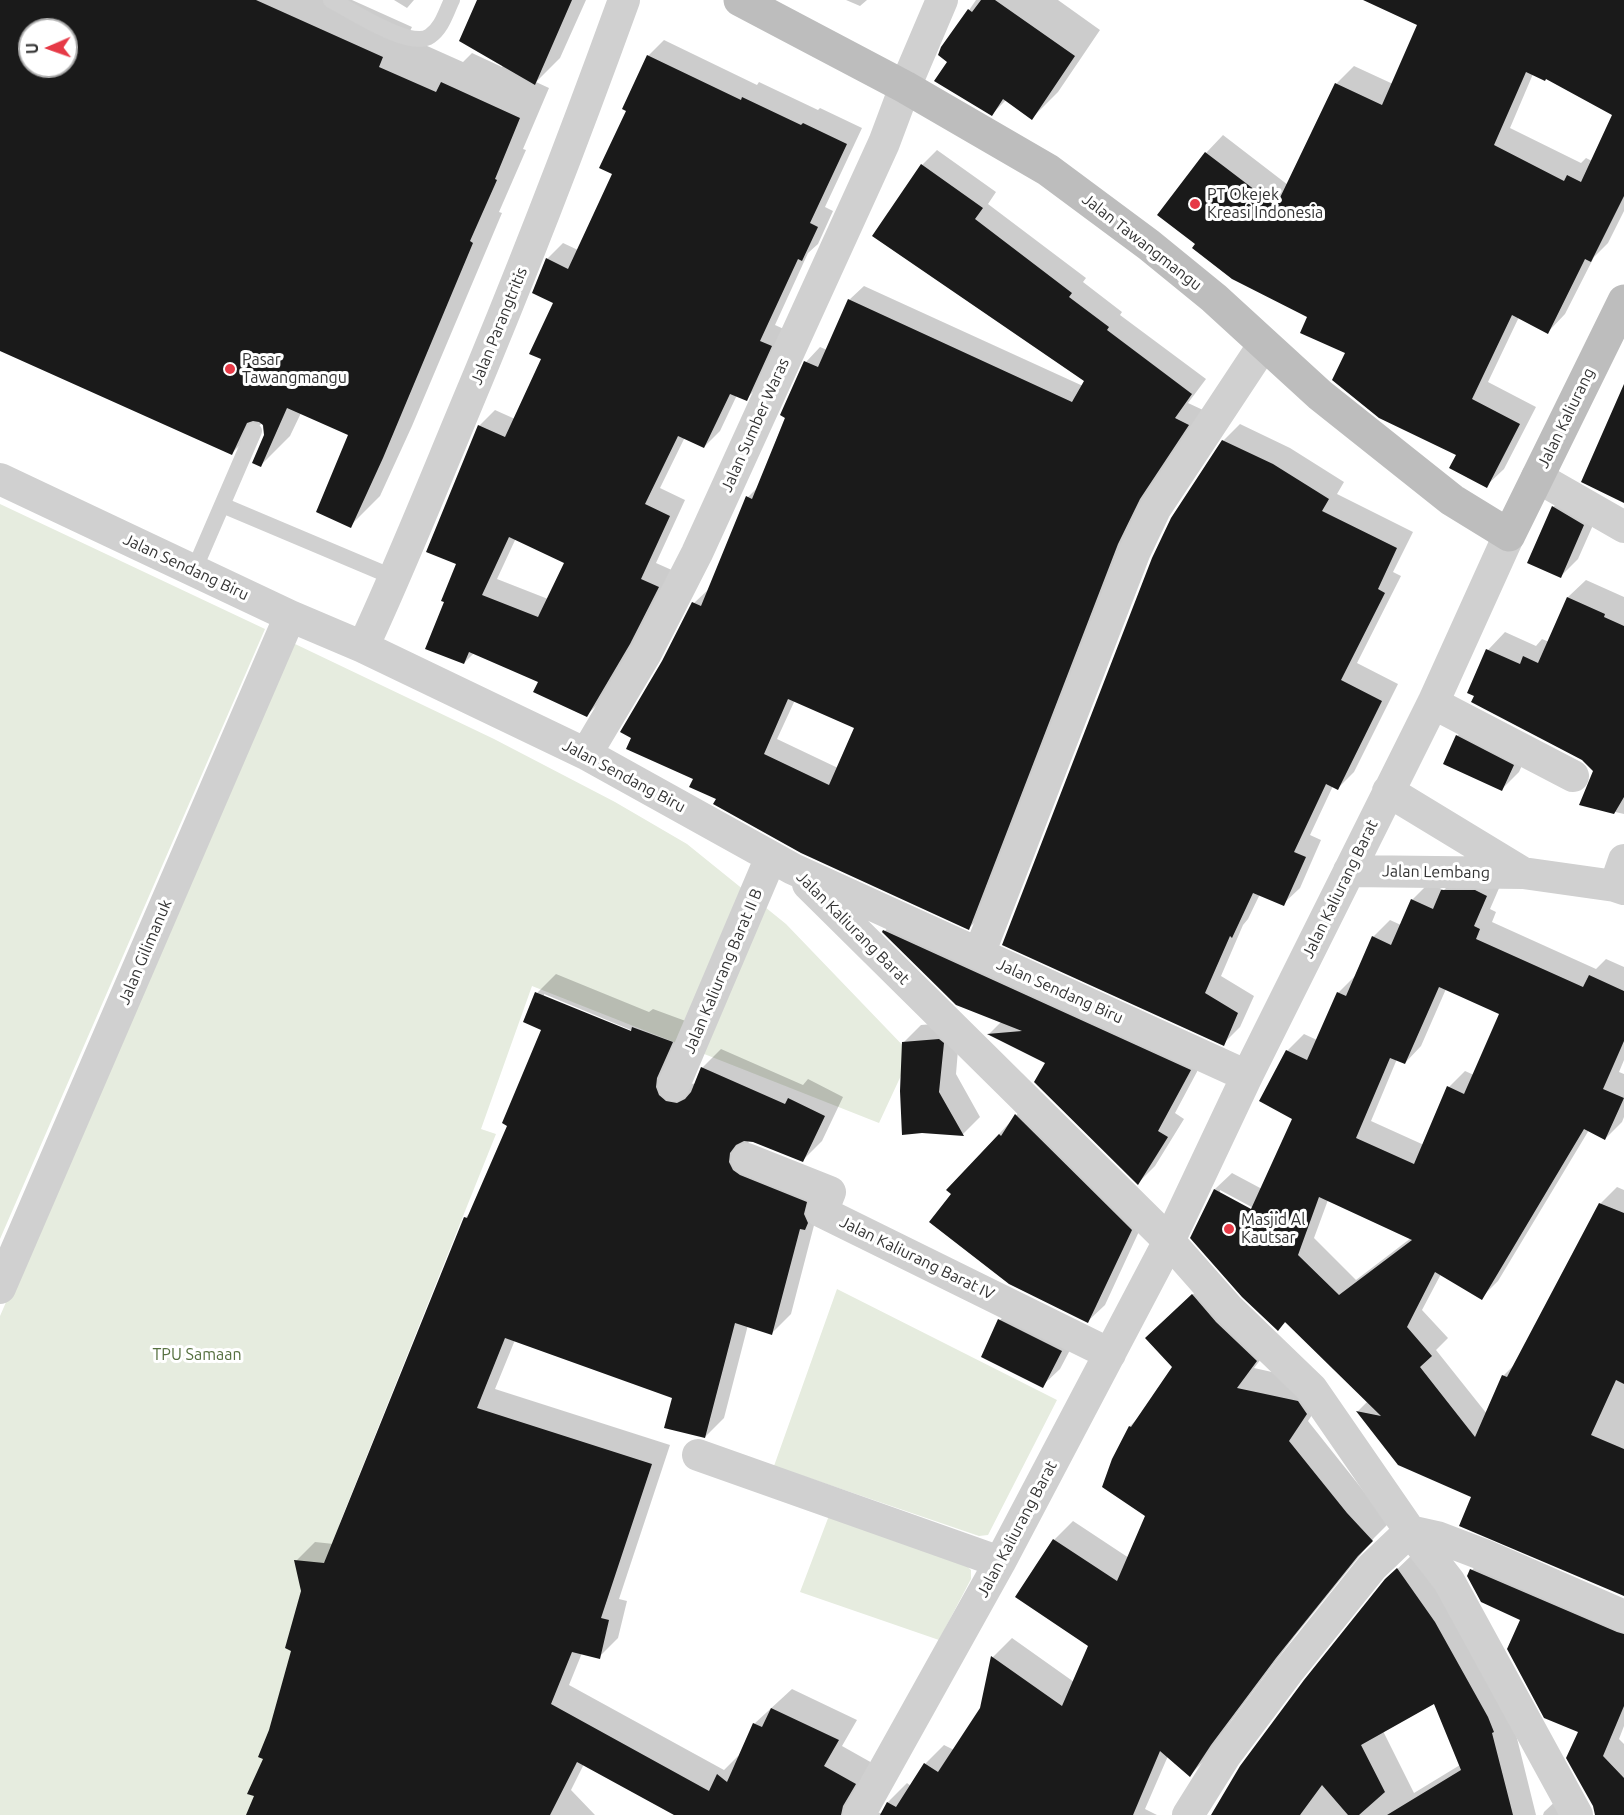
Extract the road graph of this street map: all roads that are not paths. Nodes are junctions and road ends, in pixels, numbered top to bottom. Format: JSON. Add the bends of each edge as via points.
{"nodes":[{"id":1,"x":331,"y":0,"type":"edge"},
{"id":2,"x":452,"y":0,"type":"edge"},
{"id":3,"x":624,"y":0,"type":"edge"},
{"id":4,"x":740,"y":0,"type":"edge"},
{"id":5,"x":942,"y":0,"type":"edge"},
{"id":6,"x":905,"y":87,"type":"junction"},
{"id":7,"x":1624,"y":301,"type":"edge"},
{"id":8,"x":1263,"y":344,"type":"junction"},
{"id":9,"x":254,"y":431,"type":"dead end"},
{"id":10,"x":1537,"y":477,"type":"junction"},
{"id":11,"x":0,"y":478,"type":"edge"},
{"id":12,"x":222,"y":505,"type":"junction"},
{"id":13,"x":1624,"y":527,"type":"edge"},
{"id":14,"x":1509,"y":536,"type":"junction"},
{"id":15,"x":194,"y":570,"type":"junction"},
{"id":16,"x":395,"y":578,"type":"junction"},
{"id":17,"x":290,"y":616,"type":"junction"},
{"id":18,"x":363,"y":647,"type":"junction"},
{"id":19,"x":1433,"y":704,"type":"junction"},
{"id":20,"x":586,"y":754,"type":"junction"},
{"id":21,"x":1573,"y":776,"type":"dead end"},
{"id":22,"x":1388,"y":791,"type":"junction"},
{"id":23,"x":782,"y":863,"type":"junction"},
{"id":24,"x":1348,"y":871,"type":"junction"},
{"id":25,"x":1523,"y":873,"type":"junction"},
{"id":26,"x":1621,"y":878,"type":"edge"},
{"id":27,"x":979,"y":954,"type":"junction"},
{"id":28,"x":1247,"y":1076,"type":"junction"},
{"id":29,"x":674,"y":1085,"type":"dead end"},
{"id":30,"x":747,"y":1159,"type":"dead end"},
{"id":31,"x":1169,"y":1241,"type":"junction"},
{"id":32,"x":0,"y":1288,"type":"edge"},
{"id":33,"x":1110,"y":1354,"type":"junction"},
{"id":34,"x":698,"y":1455,"type":"dead end"},
{"id":35,"x":1410,"y":1531,"type":"junction"},
{"id":36,"x":1000,"y":1562,"type":"junction"},
{"id":37,"x":1624,"y":1616,"type":"edge"},
{"id":38,"x":860,"y":1815,"type":"edge"},
{"id":39,"x":1188,"y":1815,"type":"edge"},
{"id":40,"x":1577,"y":1815,"type":"edge"}],
"edges":[{"from":1,"to":2,"type":"lane","via":[[416,40],[429,38],[440,27]]},
{"from":3,"to":16,"type":"street","name":"Jalan Parangtritis","via":[[514,291]]},
{"from":4,"to":6,"type":"main road","name":"Jalan Tawangmangu"},
{"from":5,"to":6,"type":"street","name":"Jalan Sumber Waras"},
{"from":6,"to":8,"type":"main road","name":"Jalan Tawangmangu","via":[[1048,170],[1149,245]]},
{"from":6,"to":20,"type":"street","name":"Jalan Sumber Waras","via":[[884,143],[697,553],[646,653]]},
{"from":7,"to":10,"type":"main road","name":"Jalan Kaliurang"},
{"from":8,"to":14,"type":"main road","name":"Jalan Tawangmangu","via":[[1320,395],[1452,500]]},
{"from":8,"to":27,"type":"street","via":[[1155,509],[1135,551]]},
{"from":9,"to":12,"type":"lane"},
{"from":10,"to":13,"type":"street"},
{"from":10,"to":14,"type":"main road","name":"Jalan Kaliurang"},
{"from":11,"to":15,"type":"street","name":"Jalan Sendang Biru"},
{"from":12,"to":15,"type":"lane"},
{"from":12,"to":16,"type":"lane"},
{"from":14,"to":19,"type":"street","name":"Jalan Kaliurang Barat"},
{"from":15,"to":17,"type":"street","name":"Jalan Sendang Biru"},
{"from":16,"to":18,"type":"street","name":"Jalan Parangtritis"},
{"from":17,"to":18,"type":"street","name":"Jalan Sendang Biru"},
{"from":17,"to":32,"type":"street","name":"Jalan Gilimanuk"},
{"from":18,"to":20,"type":"street","name":"Jalan Sendang Biru"},
{"from":19,"to":21,"type":"street"},
{"from":19,"to":22,"type":"street","name":"Jalan Kaliurang Barat"},
{"from":20,"to":23,"type":"street","name":"Jalan Sendang Biru"},
{"from":22,"to":24,"type":"street","name":"Jalan Kaliurang Barat"},
{"from":22,"to":25,"type":"street","name":"Jalan Lembang"},
{"from":23,"to":27,"type":"street","name":"Jalan Sendang Biru"},
{"from":23,"to":29,"type":"street","name":"Jalan Kaliurang Barat II B"},
{"from":23,"to":31,"type":"street","name":"Jalan Kaliurang Barat"},
{"from":24,"to":25,"type":"street","name":"Jalan Lembang"},
{"from":24,"to":28,"type":"street","name":"Jalan Kaliurang Barat"},
{"from":25,"to":26,"type":"street","name":"Jalan Lembang"},
{"from":27,"to":28,"type":"street","name":"Jalan Sendang Biru"},
{"from":28,"to":31,"type":"street","name":"Jalan Kaliurang Barat"},
{"from":30,"to":33,"type":"street","name":"Jalan Kaliurang Barat IV","via":[[830,1192],[822,1212]]},
{"from":31,"to":33,"type":"street","name":"Jalan Kaliurang Barat"},
{"from":31,"to":35,"type":"street","via":[[1229,1309],[1312,1389]]},
{"from":33,"to":36,"type":"street","name":"Jalan Kaliurang Barat"},
{"from":34,"to":36,"type":"street"},
{"from":35,"to":37,"type":"street","via":[[1484,1555]]},
{"from":35,"to":39,"type":"street","via":[[1371,1567],[1290,1669],[1225,1756]]},
{"from":35,"to":40,"type":"street","via":[[1449,1581]]},
{"from":36,"to":38,"type":"street","name":"Jalan Kaliurang Barat"}]}
